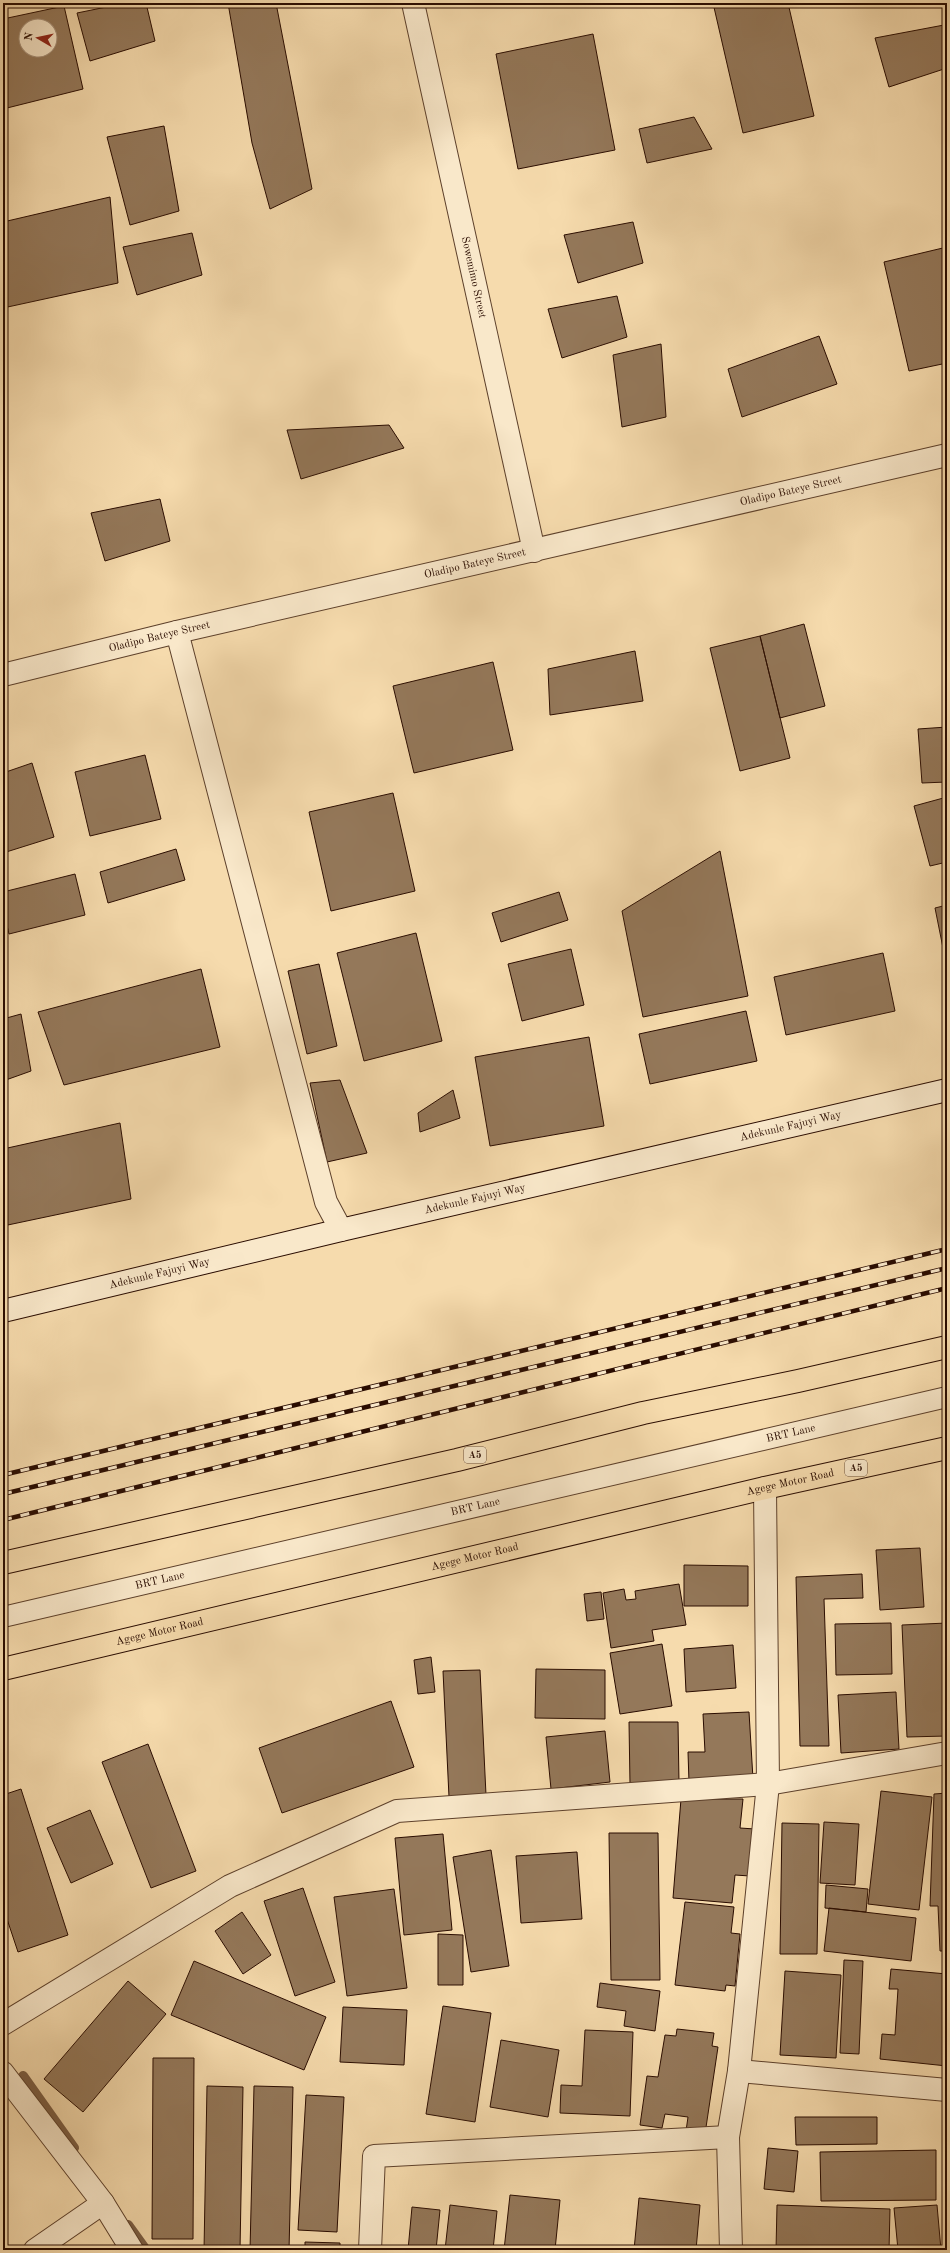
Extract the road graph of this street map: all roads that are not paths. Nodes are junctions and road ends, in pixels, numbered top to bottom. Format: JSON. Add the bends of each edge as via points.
{"nodes":[{"id":1,"x":413,"y":3,"type":"edge"},
{"id":2,"x":947,"y":455,"type":"edge"},
{"id":3,"x":534,"y":551,"type":"junction"},
{"id":4,"x":177,"y":632,"type":"junction"},
{"id":5,"x":3,"y":674,"type":"edge"},
{"id":6,"x":947,"y":1090,"type":"edge"},
{"id":7,"x":341,"y":1230,"type":"junction"},
{"id":8,"x":3,"y":1311,"type":"edge"},
{"id":9,"x":947,"y":1347,"type":"edge"},
{"id":10,"x":947,"y":1397,"type":"edge"},
{"id":11,"x":947,"y":1448,"type":"edge"},
{"id":12,"x":765,"y":1488,"type":"junction"},
{"id":13,"x":3,"y":1563,"type":"edge"},
{"id":14,"x":3,"y":1617,"type":"edge"},
{"id":15,"x":3,"y":1669,"type":"edge"},
{"id":16,"x":947,"y":1753,"type":"edge"},
{"id":17,"x":768,"y":1784,"type":"junction"},
{"id":18,"x":3,"y":2024,"type":"edge"},
{"id":19,"x":739,"y":2071,"type":"junction"},
{"id":20,"x":3,"y":2073,"type":"edge"},
{"id":21,"x":947,"y":2092,"type":"edge"},
{"id":22,"x":728,"y":2137,"type":"junction"},
{"id":23,"x":103,"y":2203,"type":"junction"},
{"id":24,"x":35,"y":2250,"type":"edge"},
{"id":25,"x":132,"y":2250,"type":"edge"},
{"id":26,"x":370,"y":2250,"type":"edge"},
{"id":27,"x":731,"y":2250,"type":"edge"}],
"edges":[{"from":1,"to":3,"type":"street","name":"Sowemimo Street"},
{"from":2,"to":3,"type":"street","name":"Oladipo Bateye Street"},
{"from":3,"to":4,"type":"street","name":"Oladipo Bateye Street"},
{"from":4,"to":5,"type":"street","name":"Oladipo Bateye Street"},
{"from":4,"to":7,"type":"street","via":[[326,1202]]},
{"from":6,"to":7,"type":"street","name":"Adekunle Fajuyi Way"},
{"from":7,"to":8,"type":"street","name":"Adekunle Fajuyi Way"},
{"from":9,"to":13,"type":"highway","number":"A5","via":[[643,1413],[457,1460]]},
{"from":10,"to":14,"type":"lane","name":"BRT Lane"},
{"from":11,"to":12,"type":"highway","name":"Agege Motor Road","number":"A5"},
{"from":12,"to":15,"type":"highway","name":"Agege Motor Road","number":"A5"},
{"from":12,"to":17,"type":"street"},
{"from":16,"to":17,"type":"street"},
{"from":17,"to":18,"type":"street","via":[[397,1811],[230,1886]]},
{"from":17,"to":19,"type":"street"},
{"from":19,"to":21,"type":"street"},
{"from":19,"to":22,"type":"street"},
{"from":20,"to":23,"type":"street"},
{"from":22,"to":26,"type":"street","via":[[374,2156]]},
{"from":22,"to":27,"type":"street"},
{"from":23,"to":24,"type":"street"},
{"from":23,"to":25,"type":"street"}]}
